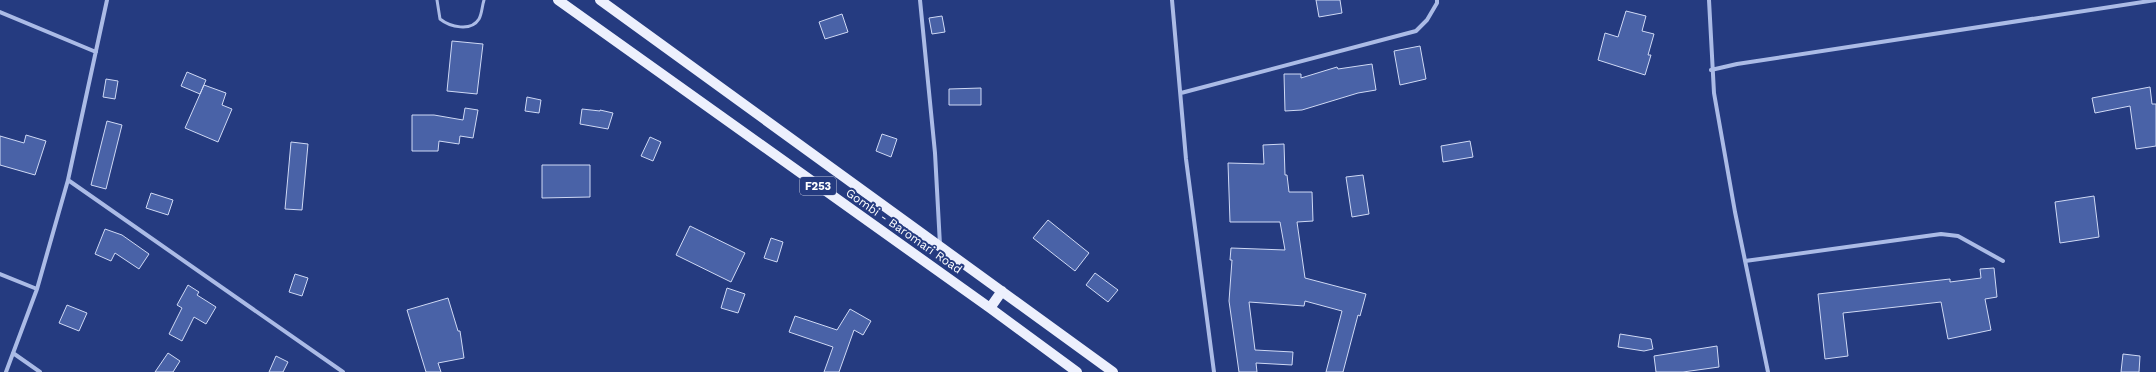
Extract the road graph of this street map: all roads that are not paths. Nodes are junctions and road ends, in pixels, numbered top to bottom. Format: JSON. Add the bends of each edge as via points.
{"nodes":[{"id":1,"x":107,"y":0,"type":"edge"},
{"id":2,"x":437,"y":0,"type":"edge"},
{"id":3,"x":484,"y":0,"type":"edge"},
{"id":4,"x":558,"y":0,"type":"edge"},
{"id":5,"x":600,"y":0,"type":"edge"},
{"id":6,"x":920,"y":0,"type":"edge"},
{"id":7,"x":1172,"y":0,"type":"edge"},
{"id":8,"x":1437,"y":0,"type":"edge"},
{"id":9,"x":1709,"y":0,"type":"edge"},
{"id":10,"x":2156,"y":0,"type":"edge"},
{"id":11,"x":0,"y":12,"type":"edge"},
{"id":12,"x":96,"y":52,"type":"junction"},
{"id":13,"x":1712,"y":70,"type":"junction"},
{"id":14,"x":1181,"y":93,"type":"junction"},
{"id":15,"x":68,"y":180,"type":"junction"},
{"id":16,"x":940,"y":247,"type":"junction"},
{"id":17,"x":1745,"y":261,"type":"junction"},
{"id":18,"x":2003,"y":261,"type":"dead end"},
{"id":19,"x":0,"y":274,"type":"edge"},
{"id":20,"x":37,"y":289,"type":"junction"},
{"id":21,"x":1002,"y":292,"type":"junction"},
{"id":22,"x":990,"y":308,"type":"junction"},
{"id":23,"x":13,"y":353,"type":"junction"},
{"id":24,"x":6,"y":372,"type":"edge"},
{"id":25,"x":40,"y":372,"type":"edge"},
{"id":26,"x":343,"y":372,"type":"edge"},
{"id":27,"x":1077,"y":372,"type":"edge"},
{"id":28,"x":1113,"y":372,"type":"edge"},
{"id":29,"x":1214,"y":372,"type":"edge"},
{"id":30,"x":1768,"y":372,"type":"edge"}],
"edges":[{"from":1,"to":12,"type":"street"},
{"from":2,"to":3,"type":"lane","via":[[440,19],[446,25],[465,27],[474,25],[479,18]]},
{"from":4,"to":22,"type":"main road","name":"Gombi - Baromari Road","number":"F253"},
{"from":5,"to":16,"type":"main road","name":"Gombi - Baromari Road","number":"F253"},
{"from":6,"to":16,"type":"street","via":[[935,153]]},
{"from":7,"to":14,"type":"street"},
{"from":8,"to":14,"type":"street","via":[[1427,20],[1416,32]]},
{"from":9,"to":13,"type":"street"},
{"from":10,"to":13,"type":"street","via":[[1737,64]]},
{"from":11,"to":12,"type":"street"},
{"from":12,"to":15,"type":"street"},
{"from":13,"to":17,"type":"street"},
{"from":14,"to":29,"type":"street","via":[[1186,159]]},
{"from":15,"to":20,"type":"street"},
{"from":15,"to":26,"type":"street"},
{"from":16,"to":21,"type":"main road","name":"Gombi - Baromari Road","number":"F253"},
{"from":17,"to":18,"type":"street","via":[[1941,234],[1958,236]]},
{"from":17,"to":30,"type":"street"},
{"from":19,"to":20,"type":"street"},
{"from":20,"to":23,"type":"street"},
{"from":21,"to":22,"type":"main road"},
{"from":21,"to":28,"type":"main road","name":"Gombi - Baromari Road","number":"F253"},
{"from":22,"to":27,"type":"main road","name":"Gombi - Baromari Road","number":"F253"},
{"from":23,"to":24,"type":"street"},
{"from":23,"to":25,"type":"street"}]}
